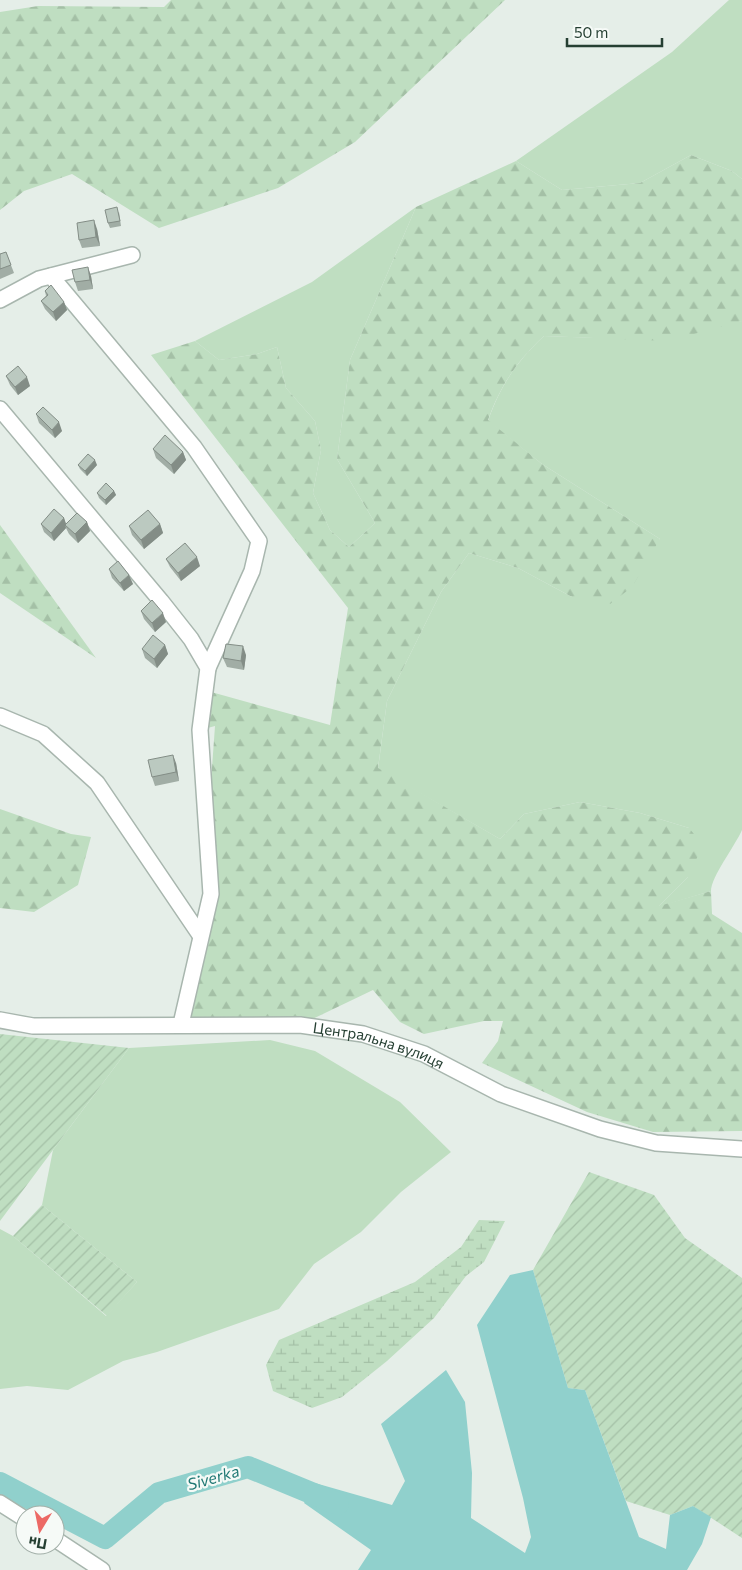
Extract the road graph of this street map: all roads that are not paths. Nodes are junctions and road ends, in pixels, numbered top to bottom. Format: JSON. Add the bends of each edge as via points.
{"nodes":[{"id":1,"x":132,"y":255,"type":"dead end"},
{"id":2,"x":51,"y":276,"type":"junction"},
{"id":3,"x":0,"y":300,"type":"edge"},
{"id":4,"x":0,"y":409,"type":"edge"},
{"id":5,"x":208,"y":668,"type":"junction"},
{"id":6,"x":0,"y":716,"type":"edge"},
{"id":7,"x":200,"y":934,"type":"junction"},
{"id":8,"x":0,"y":1020,"type":"edge"},
{"id":9,"x":181,"y":1024,"type":"junction"},
{"id":10,"x":742,"y":1149,"type":"edge"},
{"id":11,"x":0,"y":1502,"type":"edge"},
{"id":12,"x":15,"y":1512,"type":"edge"},
{"id":13,"x":65,"y":1546,"type":"edge"},
{"id":14,"x":102,"y":1570,"type":"edge"}],
"edges":[{"from":1,"to":2,"type":"street"},
{"from":2,"to":3,"type":"street"},
{"from":2,"to":5,"type":"street","via":[[194,447],[259,541],[252,571]]},
{"from":4,"to":5,"type":"street","via":[[161,601]]},
{"from":5,"to":7,"type":"street","via":[[200,730],[211,894]]},
{"from":6,"to":7,"type":"street","via":[[44,734],[97,783]]},
{"from":7,"to":9,"type":"street"},
{"from":8,"to":9,"type":"street","name":"Центральна вулиця","via":[[33,1026]]},
{"from":9,"to":10,"type":"street","name":"Центральна вулиця","via":[[300,1025],[363,1034],[424,1054],[502,1094],[600,1129],[656,1143]]},
{"from":11,"to":12,"type":"street"},
{"from":13,"to":14,"type":"street"}]}
